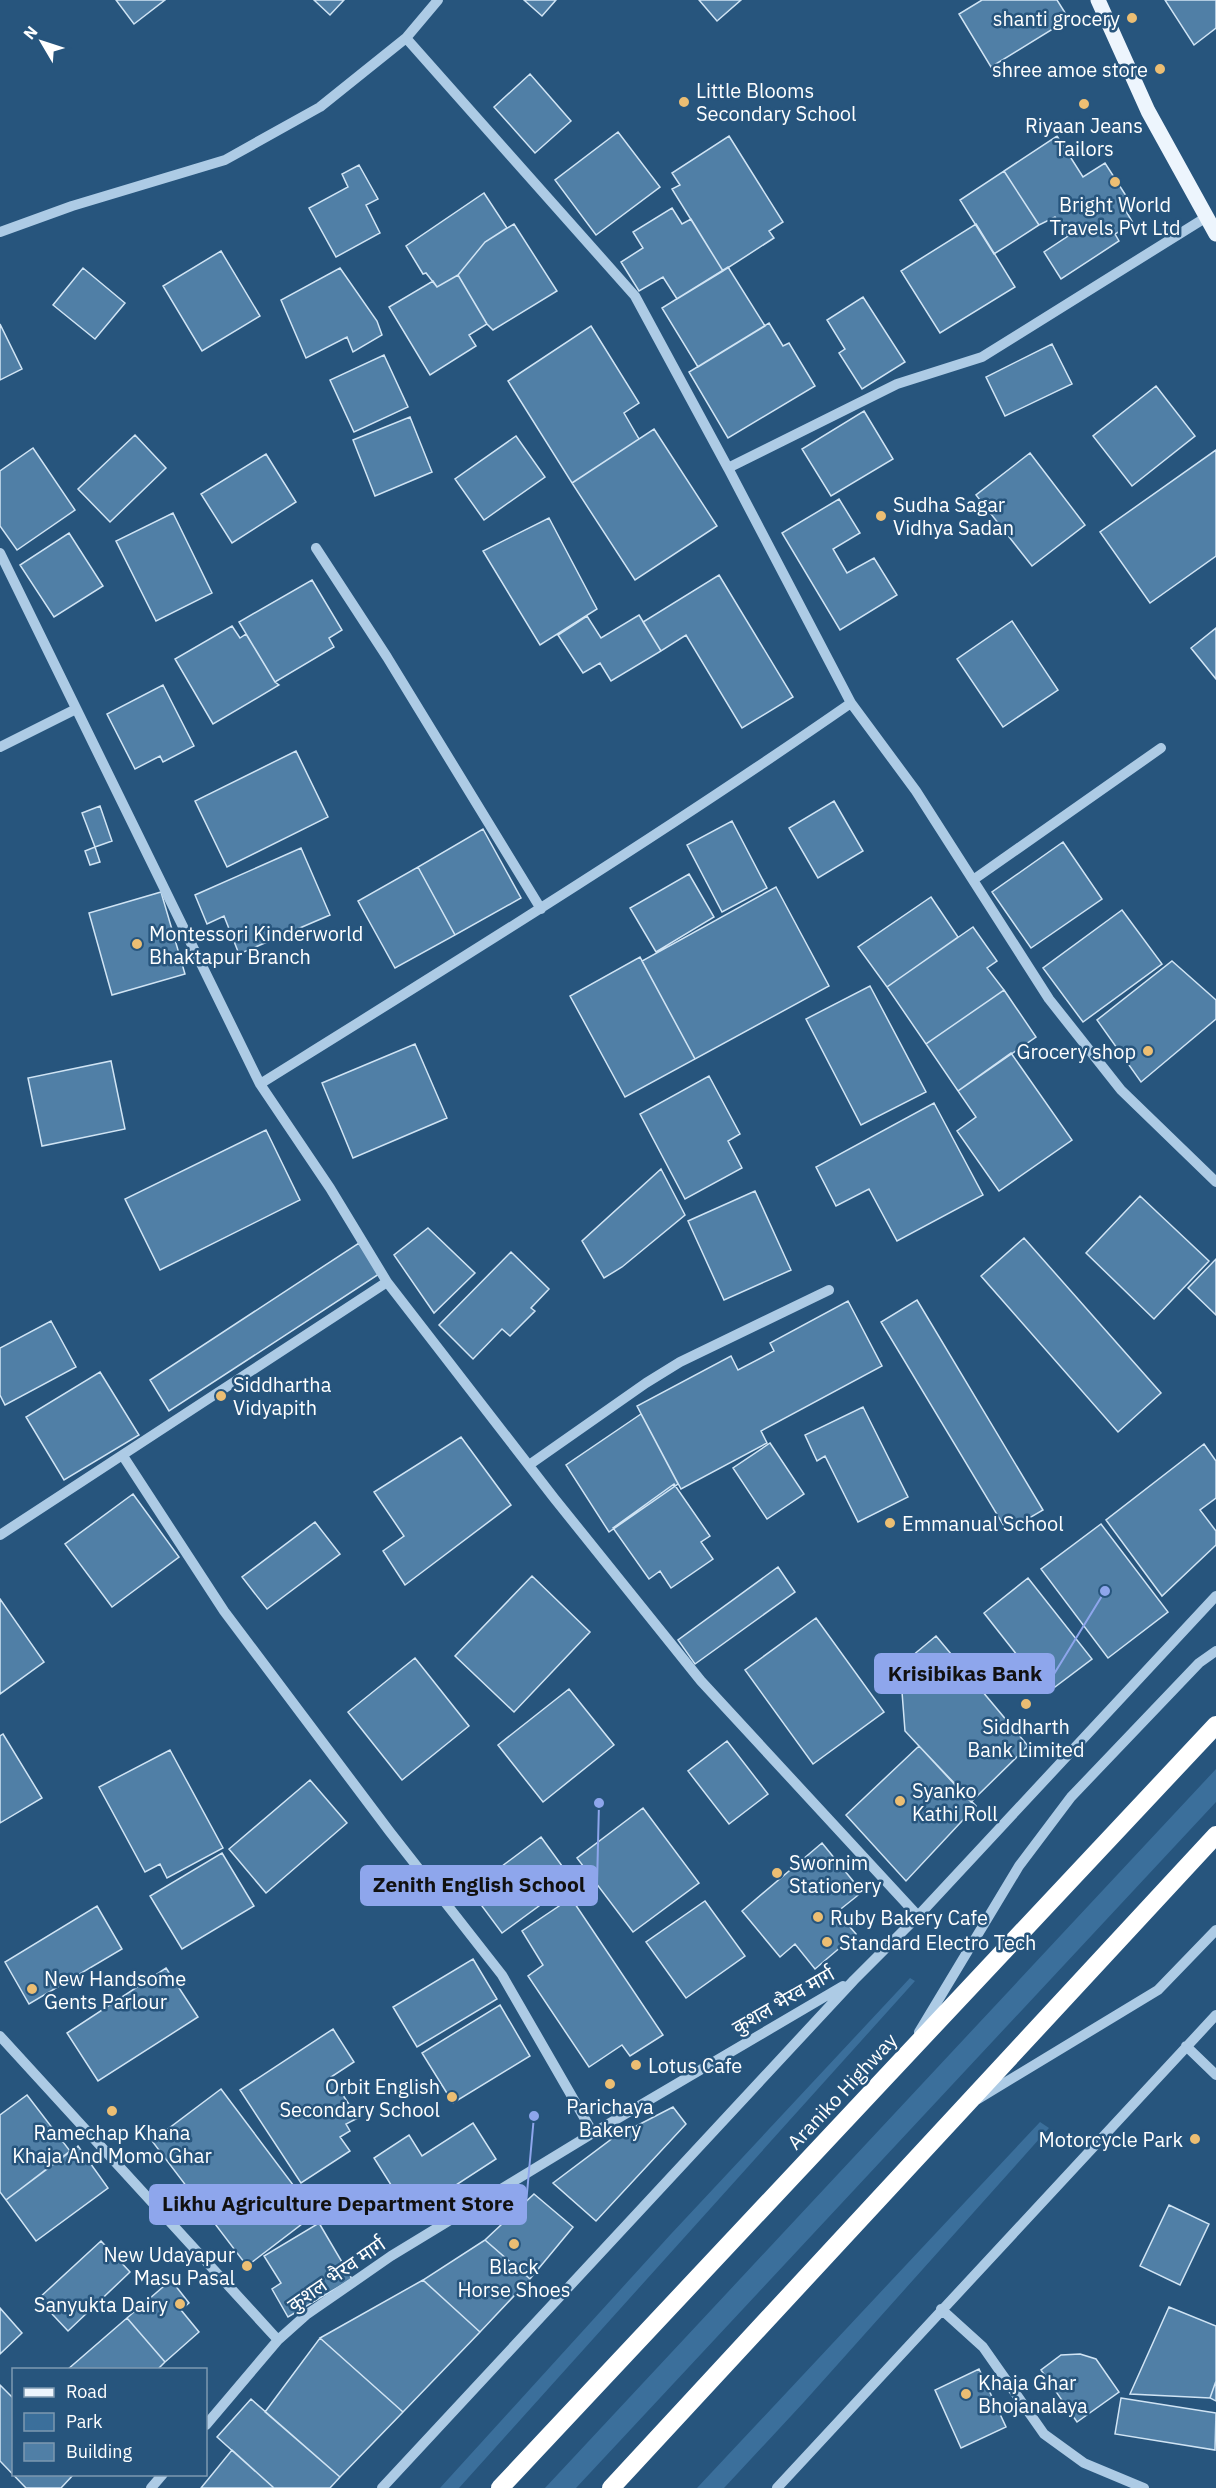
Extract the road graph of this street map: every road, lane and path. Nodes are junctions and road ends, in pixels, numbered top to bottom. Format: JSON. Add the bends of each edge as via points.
{"nodes":[{"id":1,"x":438,"y":0,"type":"edge"},
{"id":2,"x":1098,"y":0,"type":"edge"},
{"id":3,"x":406,"y":39,"type":"junction"},
{"id":4,"x":1205,"y":218,"type":"junction"},
{"id":5,"x":0,"y":232,"type":"edge"},
{"id":6,"x":1216,"y":234,"type":"edge"},
{"id":7,"x":728,"y":468,"type":"junction"},
{"id":8,"x":316,"y":548,"type":"dead end"},
{"id":9,"x":0,"y":553,"type":"edge"},
{"id":10,"x":851,"y":703,"type":"junction"},
{"id":11,"x":76,"y":709,"type":"junction"},
{"id":12,"x":0,"y":747,"type":"edge"},
{"id":13,"x":1161,"y":748,"type":"dead end"},
{"id":14,"x":973,"y":880,"type":"junction"},
{"id":15,"x":541,"y":909,"type":"junction"},
{"id":16,"x":260,"y":1083,"type":"junction"},
{"id":17,"x":1216,"y":1182,"type":"edge"},
{"id":18,"x":387,"y":1282,"type":"junction"},
{"id":19,"x":829,"y":1290,"type":"dead end"},
{"id":20,"x":123,"y":1456,"type":"junction"},
{"id":21,"x":529,"y":1465,"type":"junction"},
{"id":22,"x":0,"y":1535,"type":"edge"},
{"id":23,"x":1216,"y":1596,"type":"edge"},
{"id":24,"x":1216,"y":1651,"type":"edge"},
{"id":25,"x":1216,"y":1725,"type":"edge"},
{"id":26,"x":1216,"y":1835,"type":"edge"},
{"id":27,"x":918,"y":1916,"type":"junction"},
{"id":28,"x":1216,"y":1930,"type":"edge"},
{"id":29,"x":854,"y":1980,"type":"junction"},
{"id":30,"x":1216,"y":2015,"type":"edge"},
{"id":31,"x":0,"y":2036,"type":"edge"},
{"id":32,"x":1186,"y":2046,"type":"junction"},
{"id":33,"x":903,"y":2058,"type":"junction"},
{"id":34,"x":1216,"y":2075,"type":"edge"},
{"id":35,"x":963,"y":2108,"type":"junction"},
{"id":36,"x":593,"y":2133,"type":"junction"},
{"id":37,"x":941,"y":2309,"type":"junction"},
{"id":38,"x":278,"y":2340,"type":"junction"},
{"id":39,"x":207,"y":2424,"type":"edge"},
{"id":40,"x":162,"y":2476,"type":"edge"},
{"id":41,"x":151,"y":2488,"type":"edge"},
{"id":42,"x":382,"y":2488,"type":"edge"},
{"id":43,"x":500,"y":2488,"type":"edge"},
{"id":44,"x":611,"y":2488,"type":"edge"},
{"id":45,"x":777,"y":2488,"type":"edge"},
{"id":46,"x":1144,"y":2488,"type":"edge"}],
"edges":[{"from":1,"to":3,"type":"street"},
{"from":2,"to":4,"type":"main road","via":[[1148,111]]},
{"from":3,"to":5,"type":"street","via":[[321,107],[225,160]]},
{"from":3,"to":7,"type":"street","via":[[635,296]]},
{"from":4,"to":6,"type":"main road"},
{"from":4,"to":7,"type":"street","via":[[982,357],[897,384]]},
{"from":7,"to":10,"type":"street"},
{"from":8,"to":15,"type":"street"},
{"from":9,"to":11,"type":"street"},
{"from":10,"to":14,"type":"street","via":[[916,791]]},
{"from":10,"to":15,"type":"street"},
{"from":11,"to":12,"type":"street"},
{"from":11,"to":16,"type":"street"},
{"from":13,"to":14,"type":"street"},
{"from":14,"to":17,"type":"street","via":[[1049,999],[1121,1090]]},
{"from":15,"to":16,"type":"street"},
{"from":16,"to":18,"type":"street"},
{"from":18,"to":20,"type":"street"},
{"from":18,"to":21,"type":"street"},
{"from":19,"to":21,"type":"street","via":[[680,1362]]},
{"from":20,"to":22,"type":"street"},
{"from":20,"to":36,"type":"street","via":[[231,1620],[502,1975]]},
{"from":21,"to":27,"type":"street","via":[[701,1681]]},
{"from":23,"to":27,"type":"street"},
{"from":24,"to":33,"type":"street","via":[[1198,1663],[1071,1797],[1019,1866]]},
{"from":25,"to":33,"type":"highway","name":"Araniko Highway"},
{"from":26,"to":35,"type":"highway"},
{"from":27,"to":29,"type":"street"},
{"from":28,"to":35,"type":"street","via":[[1158,1990]]},
{"from":29,"to":36,"type":"street","name":"कुशल‌ भैरव मार्ग"},
{"from":29,"to":42,"type":"street"},
{"from":30,"to":32,"type":"street"},
{"from":31,"to":38,"type":"street"},
{"from":32,"to":34,"type":"street"},
{"from":32,"to":37,"type":"street"},
{"from":33,"to":43,"type":"highway","name":"Araniko Highway"},
{"from":35,"to":44,"type":"highway"},
{"from":36,"to":38,"type":"street","name":"कुशल‌ भैरव मार्ग","via":[[391,2256],[306,2315]]},
{"from":37,"to":45,"type":"street"},
{"from":37,"to":46,"type":"street","via":[[983,2347],[1044,2434],[1084,2463]]},
{"from":38,"to":39,"type":"street","name":"कुशल‌ भैरव मार्ग"},
{"from":40,"to":41,"type":"street"}]}
